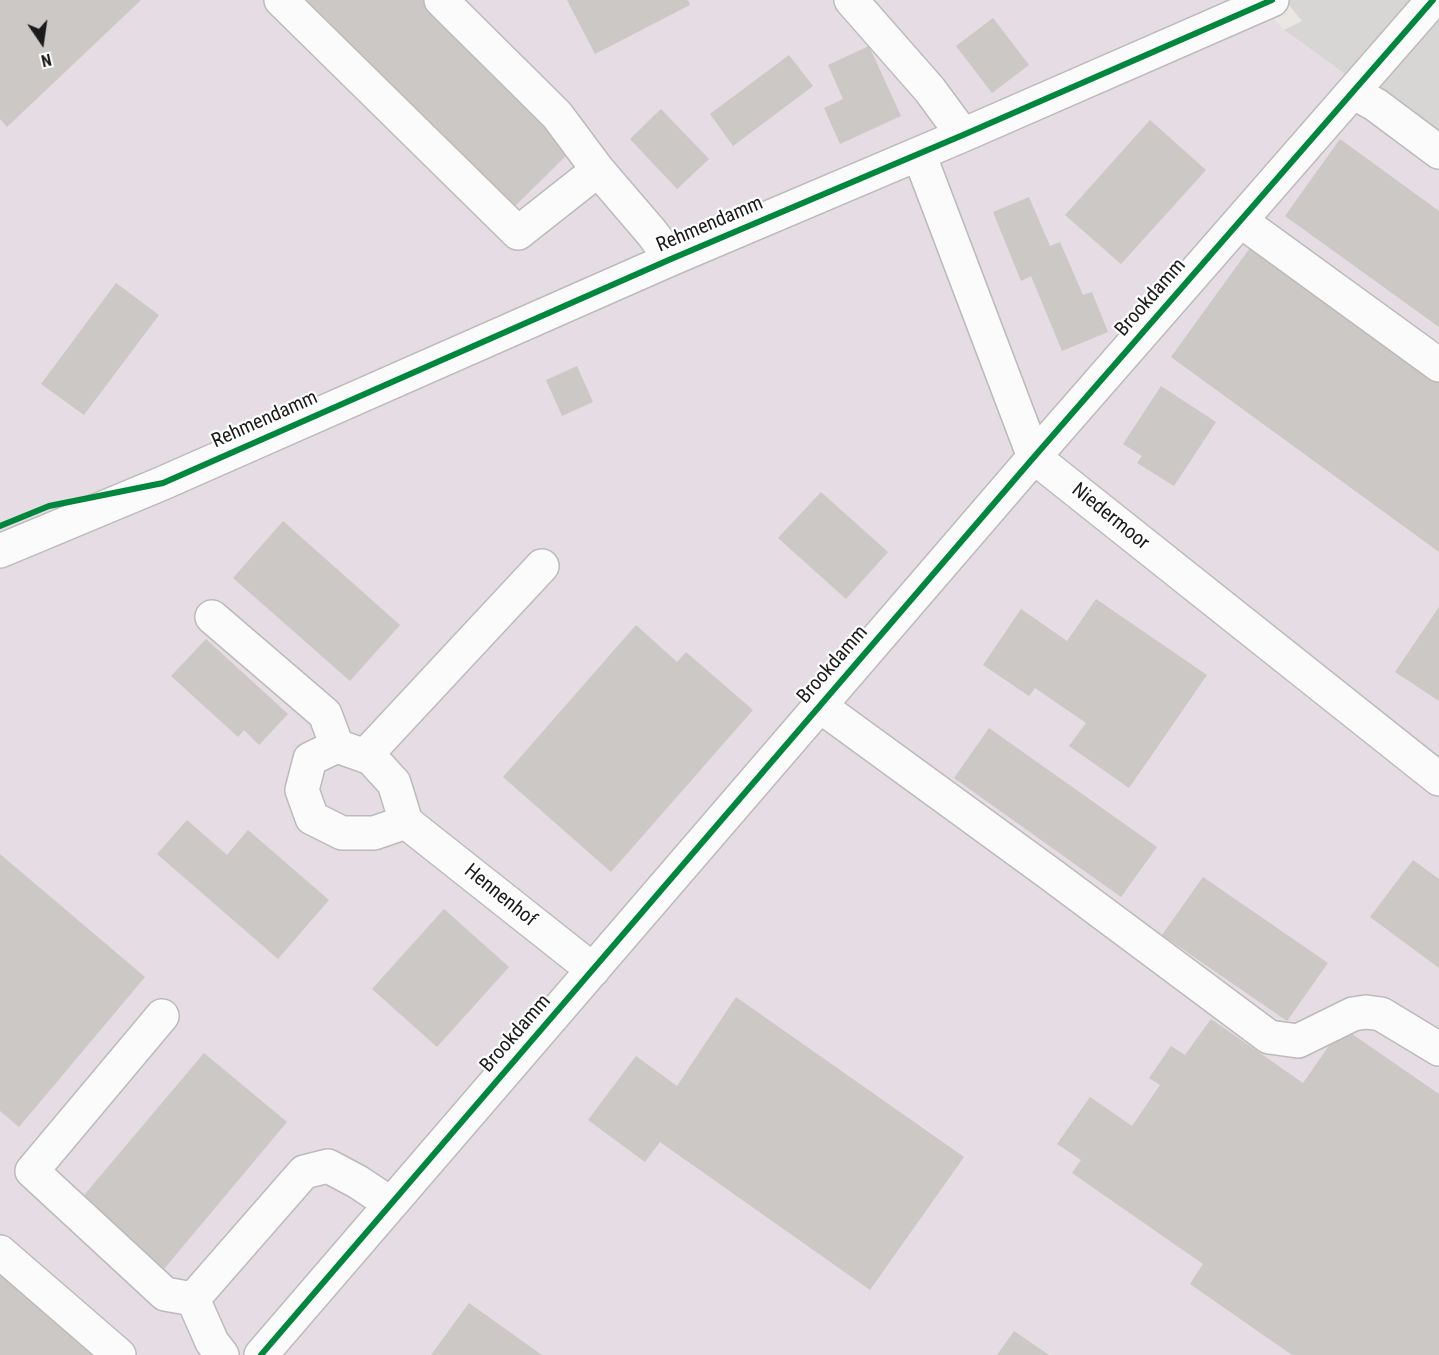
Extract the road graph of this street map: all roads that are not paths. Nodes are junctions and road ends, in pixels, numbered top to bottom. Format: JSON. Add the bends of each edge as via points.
{"nodes":[{"id":1,"x":281,"y":0,"type":"edge"},
{"id":2,"x":441,"y":0,"type":"edge"},
{"id":3,"x":851,"y":0,"type":"edge"},
{"id":4,"x":1271,"y":0,"type":"edge"},
{"id":5,"x":1433,"y":0,"type":"edge"},
{"id":6,"x":1353,"y":92,"type":"junction"},
{"id":7,"x":963,"y":135,"type":"junction"},
{"id":8,"x":1439,"y":152,"type":"edge"},
{"id":9,"x":919,"y":154,"type":"junction"},
{"id":10,"x":598,"y":170,"type":"junction"},
{"id":11,"x":1241,"y":221,"type":"junction"},
{"id":12,"x":671,"y":259,"type":"junction"},
{"id":13,"x":1439,"y":365,"type":"edge"},
{"id":14,"x":1034,"y":457,"type":"junction"},
{"id":15,"x":0,"y":551,"type":"edge"},
{"id":16,"x":542,"y":566,"type":"dead end"},
{"id":17,"x":212,"y":617,"type":"dead end"},
{"id":18,"x":820,"y":706,"type":"junction"},
{"id":19,"x":351,"y":751,"type":"junction"},
{"id":20,"x":1439,"y":779,"type":"edge"},
{"id":21,"x":406,"y":822,"type":"junction"},
{"id":22,"x":593,"y":970,"type":"junction"},
{"id":23,"x":162,"y":1016,"type":"dead end"},
{"id":24,"x":1439,"y":1049,"type":"edge"},
{"id":25,"x":391,"y":1204,"type":"junction"},
{"id":26,"x":0,"y":1252,"type":"edge"},
{"id":27,"x":193,"y":1299,"type":"junction"},
{"id":28,"x":118,"y":1355,"type":"edge"},
{"id":29,"x":222,"y":1355,"type":"edge"},
{"id":30,"x":261,"y":1355,"type":"edge"}],
"edges":[{"from":1,"to":10,"type":"street","via":[[518,233]]},
{"from":2,"to":10,"type":"street","via":[[557,115]]},
{"from":3,"to":7,"type":"street","via":[[930,90]]},
{"from":4,"to":7,"type":"street","name":"Rehmendamm"},
{"from":5,"to":6,"type":"street","name":"Brookdamm"},
{"from":6,"to":8,"type":"street"},
{"from":6,"to":11,"type":"street","name":"Brookdamm"},
{"from":7,"to":9,"type":"street","name":"Rehmendamm"},
{"from":9,"to":12,"type":"street","name":"Rehmendamm"},
{"from":9,"to":14,"type":"street"},
{"from":10,"to":12,"type":"street"},
{"from":11,"to":13,"type":"street"},
{"from":11,"to":14,"type":"street","name":"Brookdamm"},
{"from":12,"to":15,"type":"street","name":"Rehmendamm"},
{"from":14,"to":18,"type":"street","name":"Brookdamm"},
{"from":14,"to":20,"type":"street","name":"Niedermoor"},
{"from":16,"to":19,"type":"street"},
{"from":17,"to":19,"type":"street","via":[[325,714]]},
{"from":18,"to":22,"type":"street","name":"Brookdamm"},
{"from":18,"to":24,"type":"street","via":[[1269,1037],[1298,1041],[1353,1014],[1366,1012],[1381,1014]]},
{"from":19,"to":21,"type":"street","via":[[371,758],[394,783]]},
{"from":19,"to":21,"type":"street","via":[[310,759],[302,790],[312,818],[342,833],[374,833]]},
{"from":21,"to":22,"type":"street","name":"Hennenhof"},
{"from":22,"to":25,"type":"street","name":"Brookdamm"},
{"from":23,"to":27,"type":"street","via":[[32,1171],[165,1294]]},
{"from":25,"to":27,"type":"street","via":[[328,1166],[303,1172]]},
{"from":25,"to":30,"type":"street","name":"Brookdamm"},
{"from":26,"to":28,"type":"street"},
{"from":27,"to":29,"type":"street"}]}
